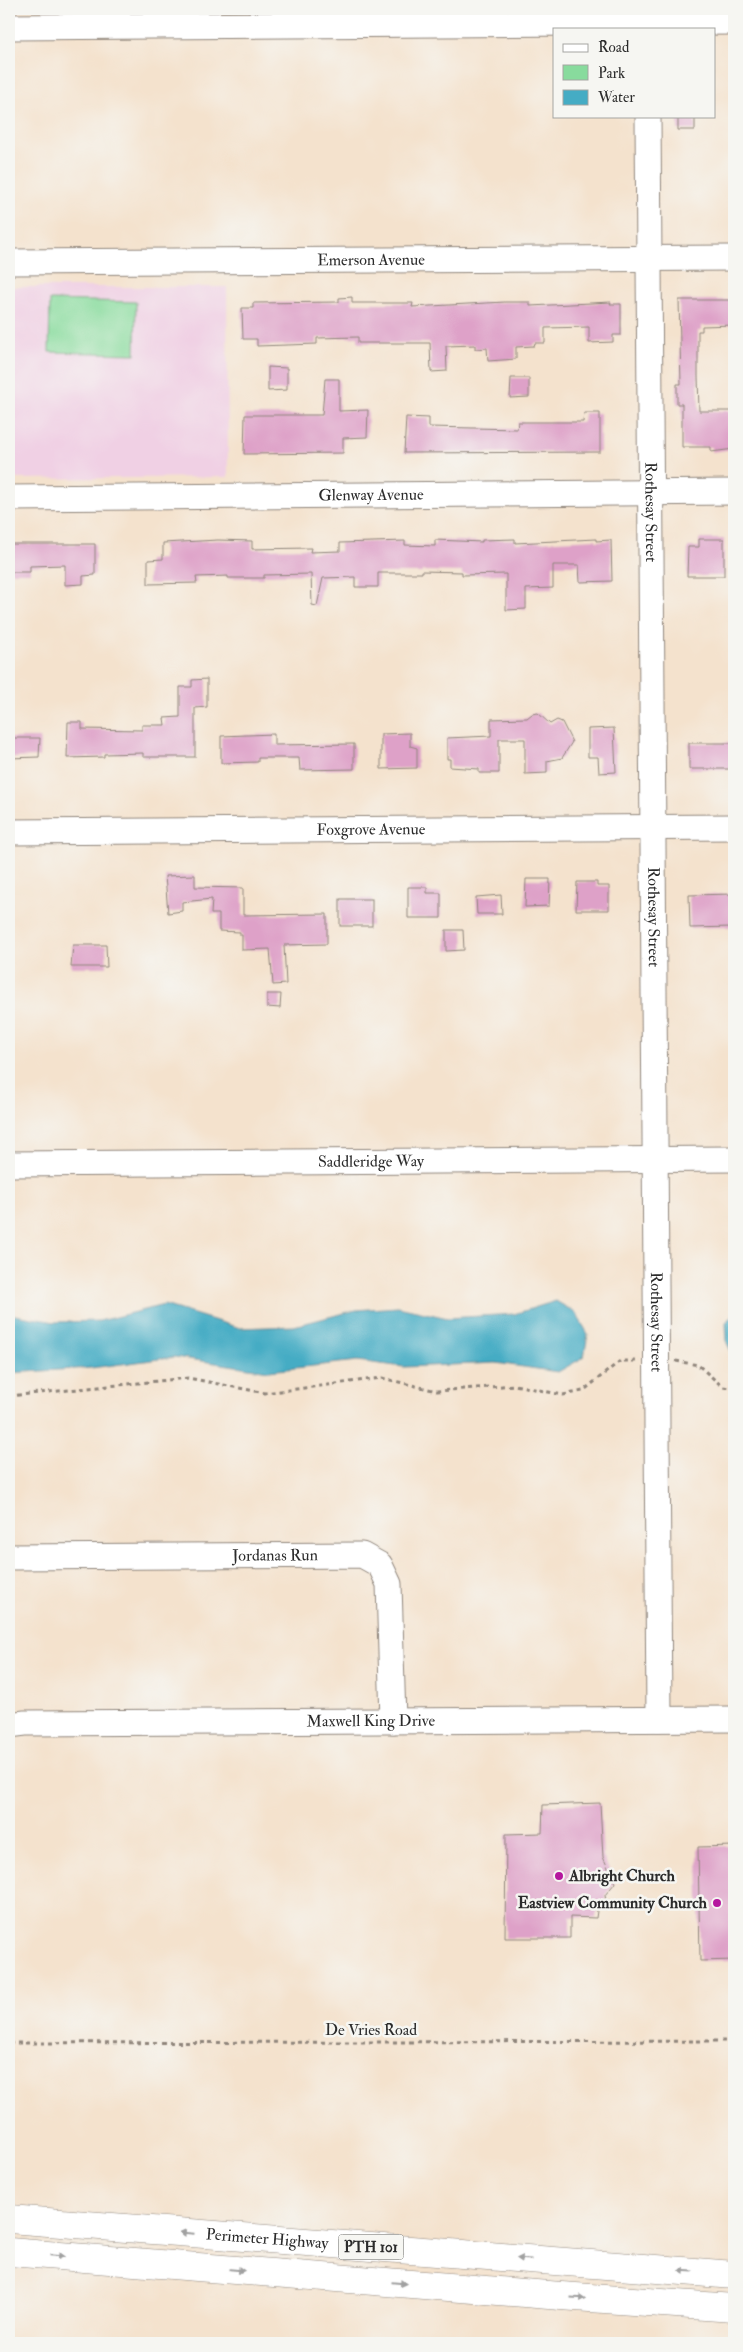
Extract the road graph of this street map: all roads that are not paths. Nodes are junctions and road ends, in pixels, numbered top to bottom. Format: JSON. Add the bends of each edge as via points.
{"nodes":[{"id":1,"x":647,"y":20,"type":"edge"},
{"id":2,"x":734,"y":22,"type":"edge"},
{"id":3,"x":9,"y":27,"type":"edge"},
{"id":4,"x":648,"y":118,"type":"edge"},
{"id":5,"x":734,"y":258,"type":"edge"},
{"id":6,"x":649,"y":259,"type":"junction"},
{"id":7,"x":9,"y":262,"type":"edge"},
{"id":8,"x":734,"y":492,"type":"edge"},
{"id":9,"x":651,"y":493,"type":"junction"},
{"id":10,"x":9,"y":498,"type":"edge"},
{"id":11,"x":734,"y":827,"type":"edge"},
{"id":12,"x":654,"y":828,"type":"junction"},
{"id":13,"x":9,"y":832,"type":"edge"},
{"id":14,"x":654,"y":1159,"type":"junction"},
{"id":15,"x":734,"y":1159,"type":"edge"},
{"id":16,"x":9,"y":1164,"type":"edge"},
{"id":17,"x":9,"y":1557,"type":"edge"},
{"id":18,"x":659,"y":1719,"type":"junction"},
{"id":19,"x":734,"y":1719,"type":"edge"},
{"id":20,"x":393,"y":1721,"type":"junction"},
{"id":21,"x":9,"y":1726,"type":"edge"},
{"id":22,"x":9,"y":2219,"type":"edge"},
{"id":23,"x":9,"y":2252,"type":"edge"},
{"id":24,"x":734,"y":2275,"type":"edge"},
{"id":25,"x":734,"y":2308,"type":"edge"}],
"edges":[{"from":1,"to":2,"type":"street"},
{"from":1,"to":3,"type":"street"},
{"from":4,"to":6,"type":"street","name":"Rothesay Street"},
{"from":5,"to":6,"type":"street","name":"Emerson Avenue"},
{"from":6,"to":7,"type":"street","name":"Emerson Avenue"},
{"from":6,"to":9,"type":"street","name":"Rothesay Street"},
{"from":8,"to":9,"type":"street","name":"Glenway Avenue"},
{"from":9,"to":10,"type":"street","name":"Glenway Avenue"},
{"from":9,"to":12,"type":"street","name":"Rothesay Street"},
{"from":11,"to":12,"type":"street","name":"Foxgrove Avenue"},
{"from":12,"to":13,"type":"street","name":"Foxgrove Avenue"},
{"from":12,"to":14,"type":"street","name":"Rothesay Street"},
{"from":14,"to":15,"type":"street","name":"Saddleridge Way"},
{"from":14,"to":16,"type":"street","name":"Saddleridge Way"},
{"from":14,"to":18,"type":"street","name":"Rothesay Street"},
{"from":17,"to":20,"type":"street","name":"Jordanas Run","via":[[362,1555],[380,1565],[390,1584]]},
{"from":18,"to":19,"type":"street","name":"Maxwell King Drive"},
{"from":18,"to":20,"type":"street","name":"Maxwell King Drive"},
{"from":20,"to":21,"type":"street","name":"Maxwell King Drive","via":[[25,1723]]},
{"from":24,"to":22,"type":"highway","name":"Perimeter Highway","number":"PTH 101","one_way":true},
{"from":23,"to":25,"type":"highway","name":"Perimeter Highway","number":"PTH 101","one_way":true}]}
